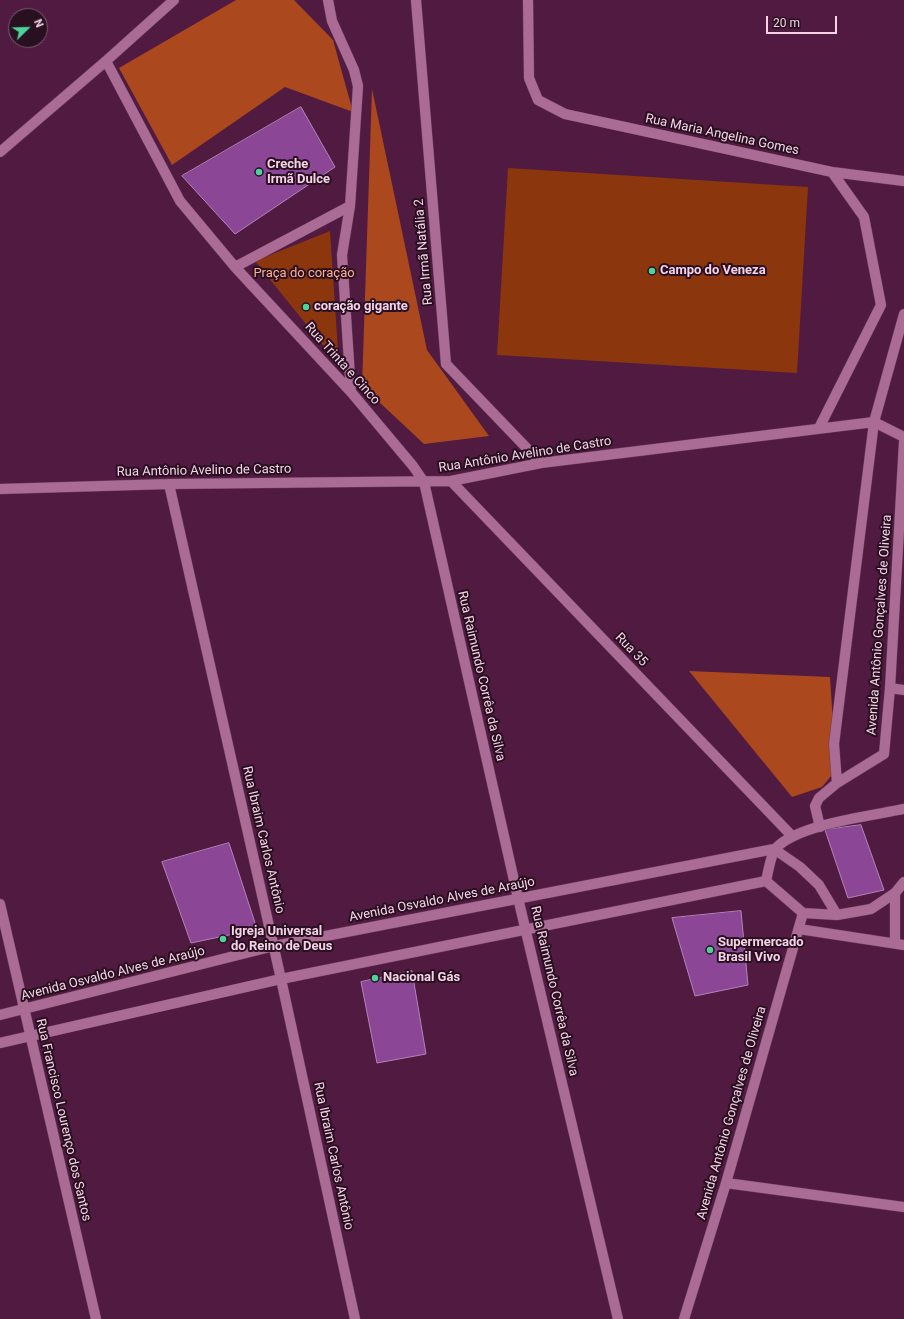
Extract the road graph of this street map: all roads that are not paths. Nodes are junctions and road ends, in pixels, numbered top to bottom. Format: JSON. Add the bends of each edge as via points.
{"nodes":[{"id":1,"x":174,"y":0,"type":"edge"},
{"id":2,"x":328,"y":0,"type":"edge"},
{"id":3,"x":416,"y":0,"type":"edge"},
{"id":4,"x":528,"y":0,"type":"edge"},
{"id":5,"x":106,"y":61,"type":"junction"},
{"id":6,"x":0,"y":152,"type":"edge"},
{"id":7,"x":832,"y":172,"type":"junction"},
{"id":8,"x":904,"y":181,"type":"edge"},
{"id":9,"x":350,"y":206,"type":"junction"},
{"id":10,"x":235,"y":267,"type":"junction"},
{"id":11,"x":904,"y":314,"type":"edge"},
{"id":12,"x":351,"y":392,"type":"junction"},
{"id":13,"x":874,"y":422,"type":"junction"},
{"id":14,"x":819,"y":428,"type":"junction"},
{"id":15,"x":904,"y":437,"type":"edge"},
{"id":16,"x":904,"y":442,"type":"edge"},
{"id":17,"x":541,"y":463,"type":"junction"},
{"id":18,"x":451,"y":481,"type":"junction"},
{"id":19,"x":424,"y":482,"type":"junction"},
{"id":20,"x":169,"y":484,"type":"junction"},
{"id":21,"x":0,"y":488,"type":"edge"},
{"id":22,"x":890,"y":688,"type":"junction"},
{"id":23,"x":904,"y":690,"type":"edge"},
{"id":24,"x":837,"y":783,"type":"junction"},
{"id":25,"x":904,"y":809,"type":"edge"},
{"id":26,"x":820,"y":827,"type":"junction"},
{"id":27,"x":792,"y":836,"type":"junction"},
{"id":28,"x":774,"y":849,"type":"junction"},
{"id":29,"x":766,"y":881,"type":"junction"},
{"id":30,"x":904,"y":882,"type":"edge"},
{"id":31,"x":895,"y":893,"type":"junction"},
{"id":32,"x":518,"y":898,"type":"junction"},
{"id":33,"x":0,"y":904,"type":"edge"},
{"id":34,"x":803,"y":913,"type":"junction"},
{"id":35,"x":837,"y":915,"type":"junction"},
{"id":36,"x":525,"y":928,"type":"junction"},
{"id":37,"x":799,"y":930,"type":"junction"},
{"id":38,"x":900,"y":944,"type":"edge"},
{"id":39,"x":274,"y":946,"type":"junction"},
{"id":40,"x":281,"y":979,"type":"junction"},
{"id":41,"x":24,"y":1010,"type":"junction"},
{"id":42,"x":0,"y":1015,"type":"edge"},
{"id":43,"x":30,"y":1036,"type":"junction"},
{"id":44,"x":0,"y":1043,"type":"edge"},
{"id":45,"x":726,"y":1183,"type":"junction"},
{"id":46,"x":904,"y":1207,"type":"edge"},
{"id":47,"x":96,"y":1319,"type":"edge"},
{"id":48,"x":355,"y":1319,"type":"edge"},
{"id":49,"x":618,"y":1319,"type":"edge"},
{"id":50,"x":684,"y":1319,"type":"edge"}],
"edges":[{"from":1,"to":5,"type":"street"},
{"from":2,"to":9,"type":"street","via":[[332,21],[354,70],[358,86]]},
{"from":3,"to":17,"type":"street","name":"Rua Irmã Natália 2","via":[[446,364]]},
{"from":4,"to":7,"type":"street","name":"Rua Maria Angelina Gomes","via":[[528,78],[538,100],[565,114]]},
{"from":5,"to":6,"type":"street"},
{"from":5,"to":10,"type":"street","name":"Rua Trinta e Cinco","via":[[180,201]]},
{"from":7,"to":8,"type":"street","name":"Rua Maria Angelina Gomes"},
{"from":7,"to":14,"type":"street","via":[[864,217],[881,305]]},
{"from":9,"to":10,"type":"street"},
{"from":9,"to":12,"type":"street","via":[[342,255]]},
{"from":10,"to":12,"type":"street","name":"Rua Trinta e Cinco"},
{"from":11,"to":13,"type":"street"},
{"from":12,"to":19,"type":"street","name":"Rua Trinta e Cinco"},
{"from":13,"to":14,"type":"street","name":"Rua Antônio Avelino de Castro"},
{"from":13,"to":15,"type":"street"},
{"from":13,"to":24,"type":"street","via":[[834,744]]},
{"from":14,"to":17,"type":"street","name":"Rua Antônio Avelino de Castro"},
{"from":16,"to":22,"type":"street","name":"Avenida Antônio Gonçalves de Oliveira"},
{"from":17,"to":18,"type":"street","name":"Rua Antônio Avelino de Castro"},
{"from":18,"to":19,"type":"street","name":"Rua Antônio Avelino de Castro"},
{"from":18,"to":27,"type":"street","name":"Rua 35"},
{"from":19,"to":20,"type":"street","name":"Rua Antônio Avelino de Castro"},
{"from":19,"to":32,"type":"street","name":"Rua Raimundo Corrêa da Silva"},
{"from":20,"to":21,"type":"street","name":"Rua Antônio Avelino de Castro"},
{"from":20,"to":39,"type":"street","name":"Rua Ibraim Carlos Antônio"},
{"from":22,"to":23,"type":"street"},
{"from":22,"to":24,"type":"street","name":"Avenida Antônio Gonçalves de Oliveira","via":[[884,754]]},
{"from":24,"to":26,"type":"street","via":[[819,798],[815,806]]},
{"from":25,"to":26,"type":"street"},
{"from":26,"to":27,"type":"street"},
{"from":27,"to":28,"type":"street"},
{"from":28,"to":29,"type":"street"},
{"from":28,"to":32,"type":"street","name":"Avenida Osvaldo Alves de Araújo"},
{"from":28,"to":35,"type":"street","via":[[800,867],[819,885]]},
{"from":29,"to":34,"type":"street"},
{"from":29,"to":36,"type":"street"},
{"from":30,"to":31,"type":"street"},
{"from":31,"to":35,"type":"street","via":[[871,909]]},
{"from":31,"to":38,"type":"street"},
{"from":32,"to":36,"type":"street","name":"Rua Raimundo Corrêa da Silva"},
{"from":32,"to":39,"type":"street","name":"Avenida Osvaldo Alves de Araújo"},
{"from":33,"to":41,"type":"street","name":"Rua Francisco Lourenço dos Santos"},
{"from":34,"to":35,"type":"street"},
{"from":34,"to":37,"type":"street","name":"Avenida Antônio Gonçalves de Oliveira"},
{"from":36,"to":40,"type":"street"},
{"from":36,"to":49,"type":"street","name":"Rua Raimundo Corrêa da Silva"},
{"from":37,"to":38,"type":"street"},
{"from":37,"to":45,"type":"street","name":"Avenida Antônio Gonçalves de Oliveira"},
{"from":39,"to":40,"type":"street","name":"Rua Ibraim Carlos Antônio"},
{"from":39,"to":41,"type":"street","name":"Avenida Osvaldo Alves de Araújo"},
{"from":40,"to":43,"type":"street"},
{"from":40,"to":48,"type":"street","name":"Rua Ibraim Carlos Antônio"},
{"from":41,"to":42,"type":"street","name":"Avenida Osvaldo Alves de Araújo"},
{"from":41,"to":43,"type":"street","name":"Rua Francisco Lourenço dos Santos"},
{"from":43,"to":44,"type":"street"},
{"from":43,"to":47,"type":"street","name":"Rua Francisco Lourenço dos Santos"},
{"from":45,"to":46,"type":"street"},
{"from":45,"to":50,"type":"street","name":"Avenida Antônio Gonçalves de Oliveira"}]}
